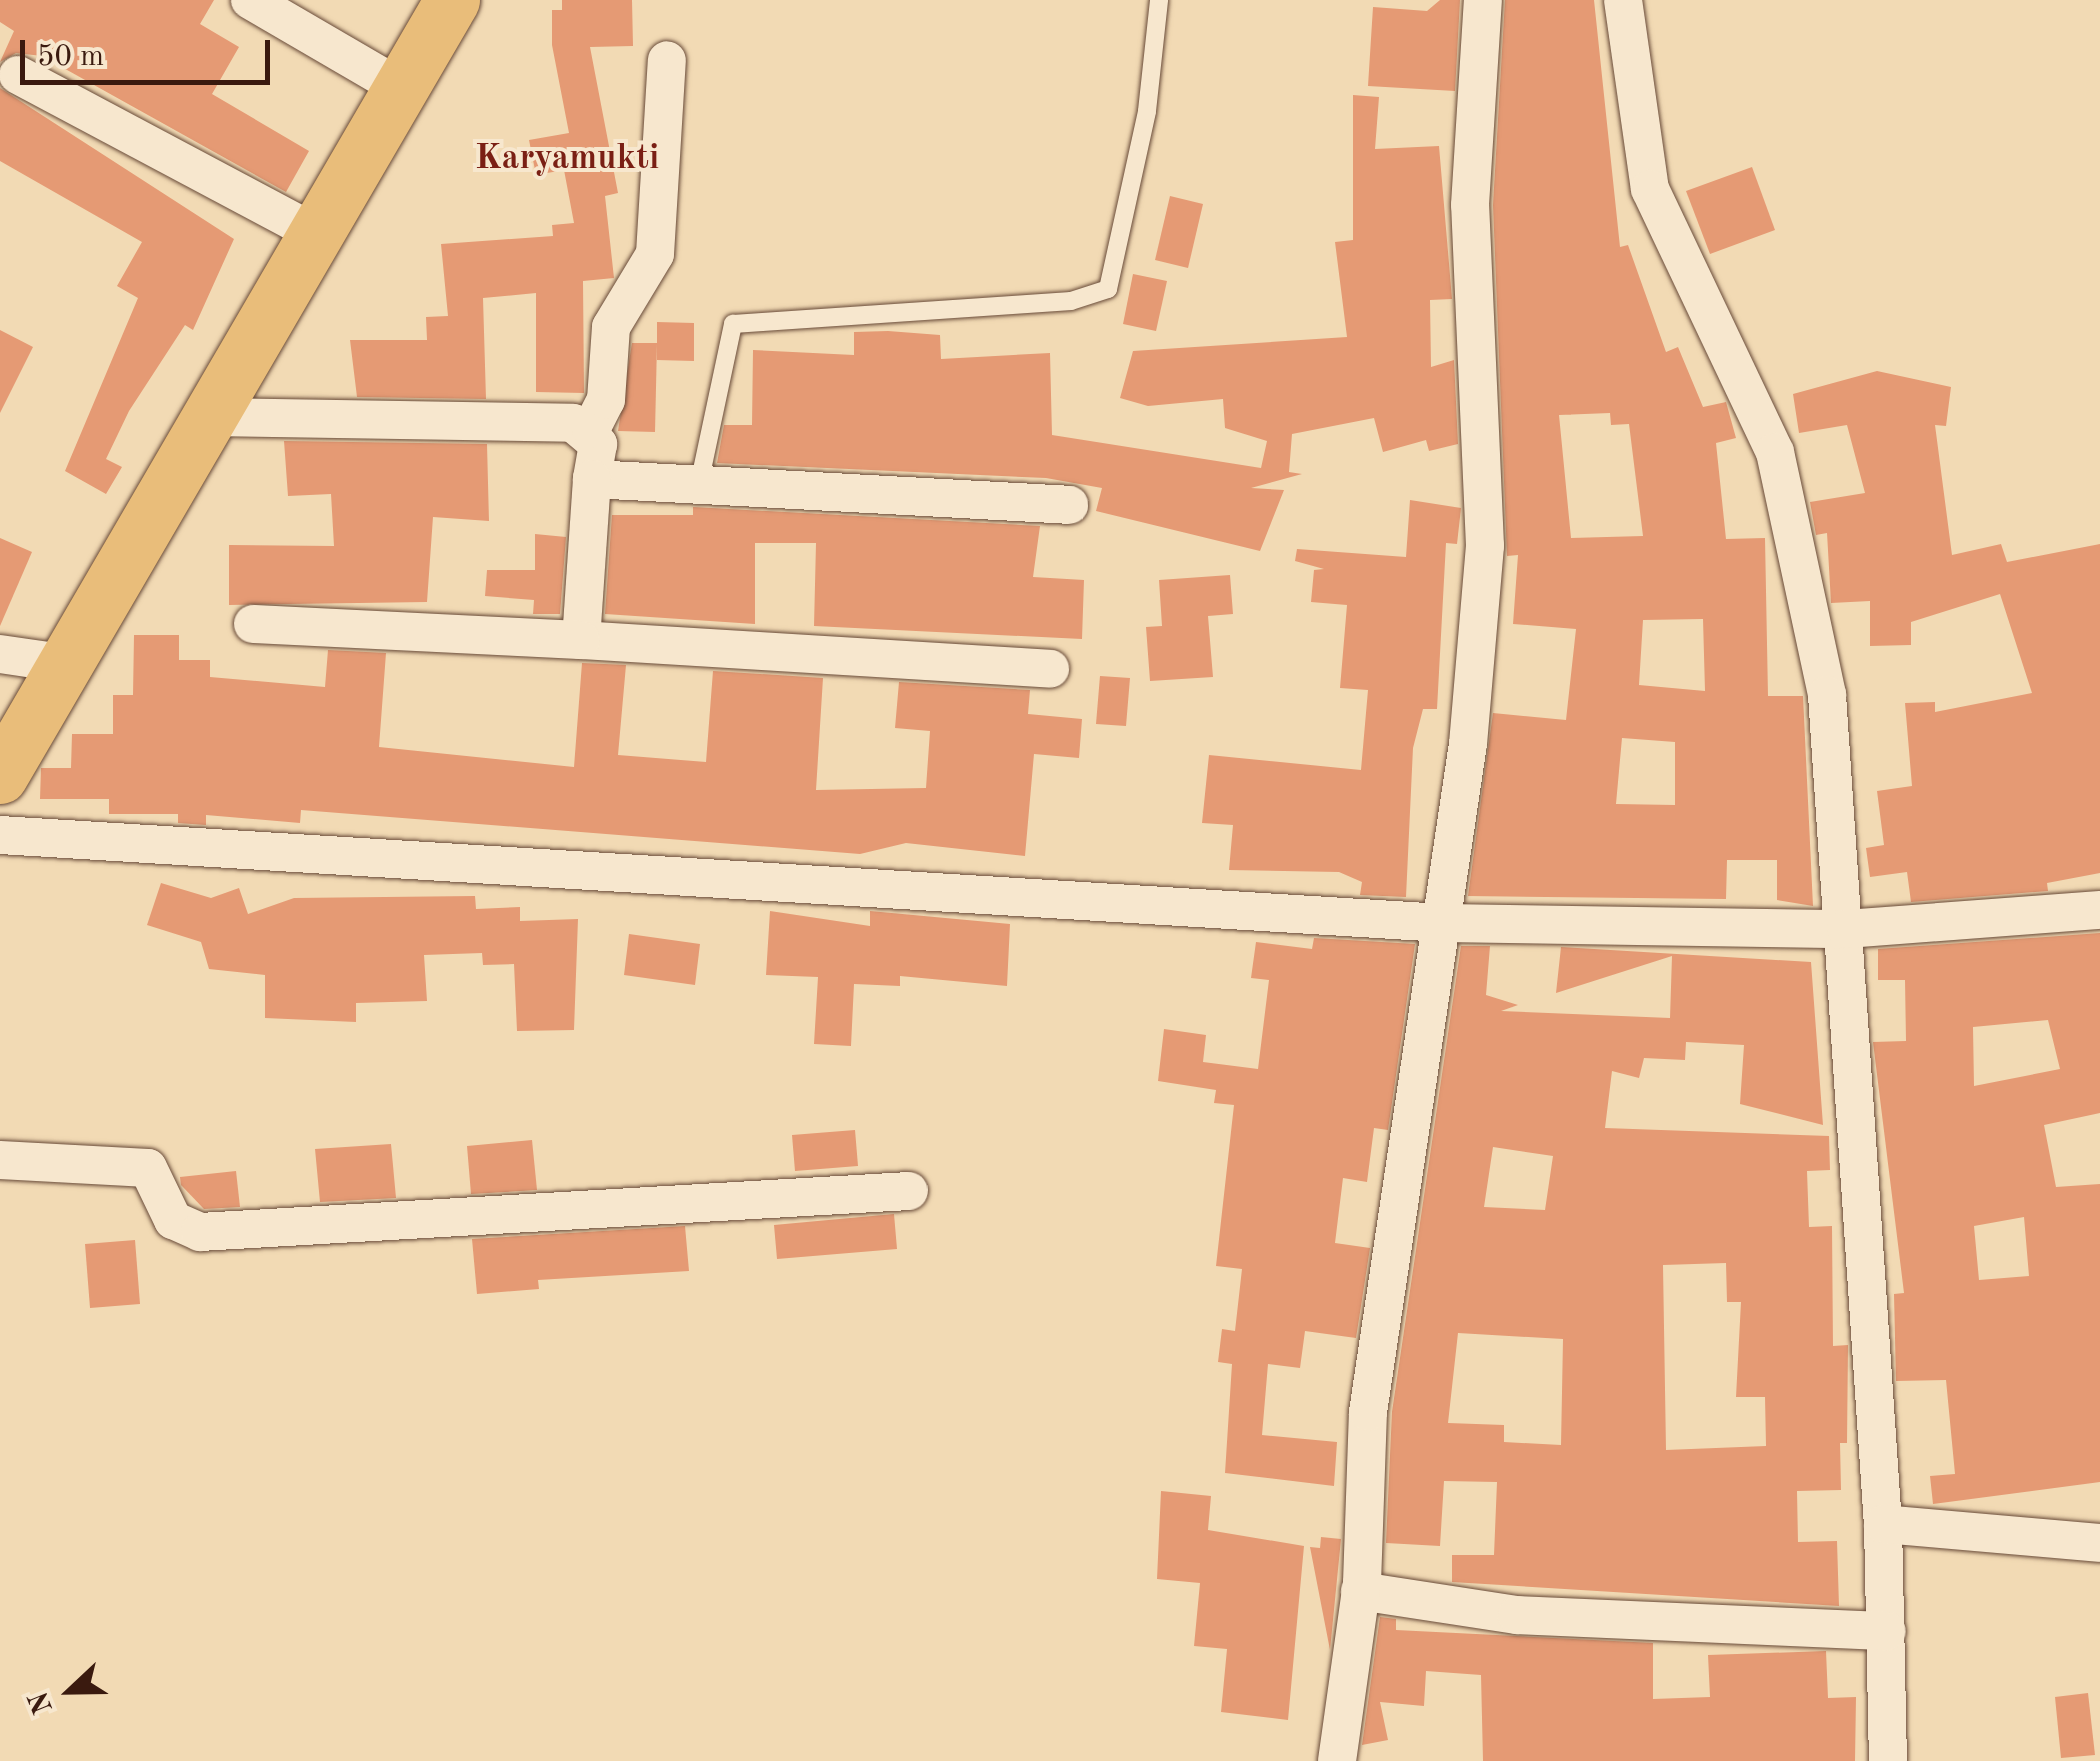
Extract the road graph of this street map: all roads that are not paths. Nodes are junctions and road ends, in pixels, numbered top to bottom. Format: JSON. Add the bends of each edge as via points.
{"nodes":[{"id":1,"x":250,"y":0,"type":"edge"},
{"id":2,"x":452,"y":0,"type":"edge"},
{"id":3,"x":1159,"y":0,"type":"edge"},
{"id":4,"x":1483,"y":0,"type":"edge"},
{"id":5,"x":1623,"y":0,"type":"edge"},
{"id":6,"x":667,"y":60,"type":"dead end"},
{"id":7,"x":18,"y":75,"type":"dead end"},
{"id":8,"x":403,"y":88,"type":"junction"},
{"id":9,"x":320,"y":236,"type":"junction"},
{"id":10,"x":211,"y":417,"type":"junction"},
{"id":11,"x":591,"y":429,"type":"junction"},
{"id":12,"x":592,"y":479,"type":"junction"},
{"id":13,"x":698,"y":484,"type":"junction"},
{"id":14,"x":1068,"y":505,"type":"dead end"},
{"id":15,"x":253,"y":624,"type":"dead end"},
{"id":16,"x":581,"y":640,"type":"junction"},
{"id":17,"x":0,"y":654,"type":"edge"},
{"id":18,"x":62,"y":662,"type":"junction"},
{"id":19,"x":1050,"y":669,"type":"dead end"},
{"id":20,"x":0,"y":776,"type":"edge"},
{"id":21,"x":0,"y":835,"type":"edge"},
{"id":22,"x":2100,"y":910,"type":"edge"},
{"id":23,"x":1444,"y":922,"type":"junction"},
{"id":24,"x":1846,"y":929,"type":"junction"},
{"id":25,"x":0,"y":1160,"type":"edge"},
{"id":26,"x":909,"y":1191,"type":"dead end"},
{"id":27,"x":1883,"y":1524,"type":"junction"},
{"id":28,"x":2100,"y":1543,"type":"edge"},
{"id":29,"x":1360,"y":1592,"type":"junction"},
{"id":30,"x":1887,"y":1632,"type":"junction"},
{"id":31,"x":1337,"y":1761,"type":"edge"},
{"id":32,"x":1888,"y":1761,"type":"edge"}],
"edges":[{"from":1,"to":8,"type":"street"},
{"from":2,"to":8,"type":"main road"},
{"from":3,"to":13,"type":"lane","via":[[1147,111],[1108,289],[1071,301],[732,324]]},
{"from":4,"to":23,"type":"street","via":[[1470,205],[1486,546]]},
{"from":5,"to":24,"type":"street","via":[[1635,114],[1662,226],[1729,343],[1775,452],[1804,558],[1827,695]]},
{"from":6,"to":11,"type":"street","via":[[655,254],[616,312],[606,400]]},
{"from":7,"to":9,"type":"street"},
{"from":8,"to":9,"type":"main road"},
{"from":9,"to":10,"type":"main road"},
{"from":10,"to":11,"type":"street"},
{"from":10,"to":18,"type":"main road"},
{"from":11,"to":12,"type":"street"},
{"from":12,"to":13,"type":"street"},
{"from":12,"to":16,"type":"street"},
{"from":13,"to":14,"type":"street"},
{"from":15,"to":16,"type":"street"},
{"from":16,"to":19,"type":"street"},
{"from":17,"to":18,"type":"street"},
{"from":18,"to":20,"type":"main road"},
{"from":21,"to":23,"type":"street"},
{"from":22,"to":24,"type":"street"},
{"from":23,"to":24,"type":"street"},
{"from":23,"to":29,"type":"street","via":[[1368,1412]]},
{"from":24,"to":27,"type":"street"},
{"from":25,"to":26,"type":"street","via":[[148,1168],[174,1220],[200,1232]]},
{"from":27,"to":28,"type":"street"},
{"from":27,"to":30,"type":"street"},
{"from":29,"to":30,"type":"street","via":[[1518,1614]]},
{"from":29,"to":31,"type":"street"},
{"from":30,"to":32,"type":"street"}]}
